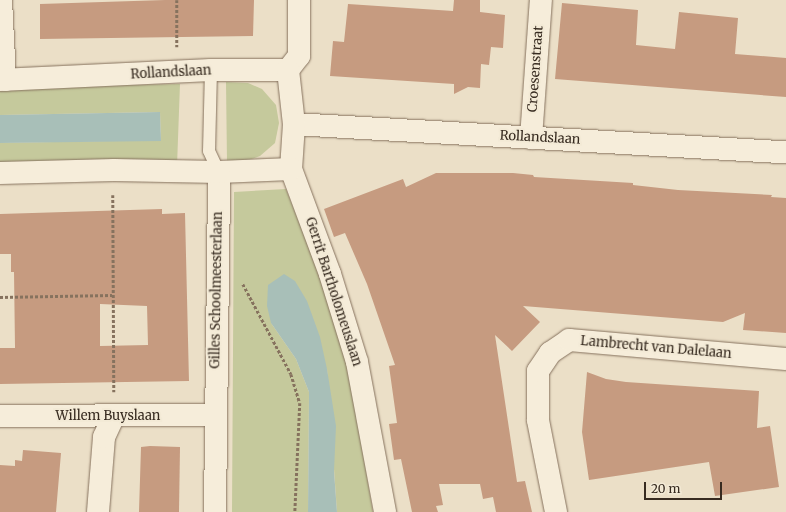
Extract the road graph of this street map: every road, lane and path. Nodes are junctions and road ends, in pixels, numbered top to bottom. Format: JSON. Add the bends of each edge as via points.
{"nodes":[{"id":1,"x":1,"y":0,"type":"edge"},
{"id":2,"x":177,"y":0,"type":"edge"},
{"id":3,"x":299,"y":0,"type":"edge"},
{"id":4,"x":541,"y":0,"type":"edge"},
{"id":5,"x":211,"y":70,"type":"junction"},
{"id":6,"x":288,"y":70,"type":"junction"},
{"id":7,"x":177,"y":73,"type":"junction"},
{"id":8,"x":2,"y":80,"type":"edge"},
{"id":9,"x":294,"y":124,"type":"junction"},
{"id":10,"x":531,"y":138,"type":"junction"},
{"id":11,"x":786,"y":152,"type":"edge"},
{"id":12,"x":291,"y":169,"type":"junction"},
{"id":13,"x":114,"y":170,"type":"junction"},
{"id":14,"x":218,"y":172,"type":"junction"},
{"id":15,"x":0,"y":173,"type":"edge"},
{"id":16,"x":240,"y":279,"type":"dead end"},
{"id":17,"x":112,"y":295,"type":"junction"},
{"id":18,"x":0,"y":297,"type":"edge"},
{"id":19,"x":786,"y":359,"type":"edge"},
{"id":20,"x":215,"y":415,"type":"junction"},
{"id":21,"x":0,"y":416,"type":"edge"},
{"id":22,"x":114,"y":416,"type":"junction"},
{"id":23,"x":98,"y":512,"type":"edge"},
{"id":24,"x":214,"y":512,"type":"edge"},
{"id":25,"x":295,"y":512,"type":"edge"},
{"id":26,"x":385,"y":512,"type":"edge"},
{"id":27,"x":556,"y":512,"type":"edge"}],
"edges":[{"from":1,"to":8,"type":"street"},
{"from":2,"to":7,"type":"path"},
{"from":3,"to":6,"type":"street","via":[[299,56]]},
{"from":4,"to":10,"type":"street","name":"Croesenstraat"},
{"from":5,"to":6,"type":"street","name":"Rollandslaan"},
{"from":5,"to":7,"type":"street","name":"Rollandslaan"},
{"from":5,"to":14,"type":"lane","name":"Gilles Schoolmeesterlaan","via":[[209,151]]},
{"from":6,"to":9,"type":"street"},
{"from":7,"to":8,"type":"street","name":"Rollandslaan"},
{"from":9,"to":10,"type":"street","name":"Rollandslaan"},
{"from":9,"to":12,"type":"street"},
{"from":10,"to":11,"type":"street","name":"Rollandslaan"},
{"from":12,"to":14,"type":"street"},
{"from":12,"to":26,"type":"street","name":"Gerrit Bartholomeuslaan","via":[[330,274],[357,362]]},
{"from":13,"to":14,"type":"street"},
{"from":13,"to":15,"type":"street"},
{"from":13,"to":17,"type":"path"},
{"from":14,"to":20,"type":"street","name":"Gilles Schoolmeesterlaan"},
{"from":16,"to":25,"type":"path","via":[[291,374],[300,403]]},
{"from":17,"to":18,"type":"path"},
{"from":17,"to":22,"type":"path"},
{"from":19,"to":27,"type":"street","name":"Lambrecht van Dalelaan","via":[[569,340],[550,352],[538,371],[538,420]]},
{"from":20,"to":22,"type":"street","name":"Willem Buyslaan"},
{"from":20,"to":24,"type":"street","name":"Gilles Schoolmeesterlaan"},
{"from":21,"to":22,"type":"street","name":"Willem Buyslaan"},
{"from":22,"to":23,"type":"street","via":[[104,437]]}]}
